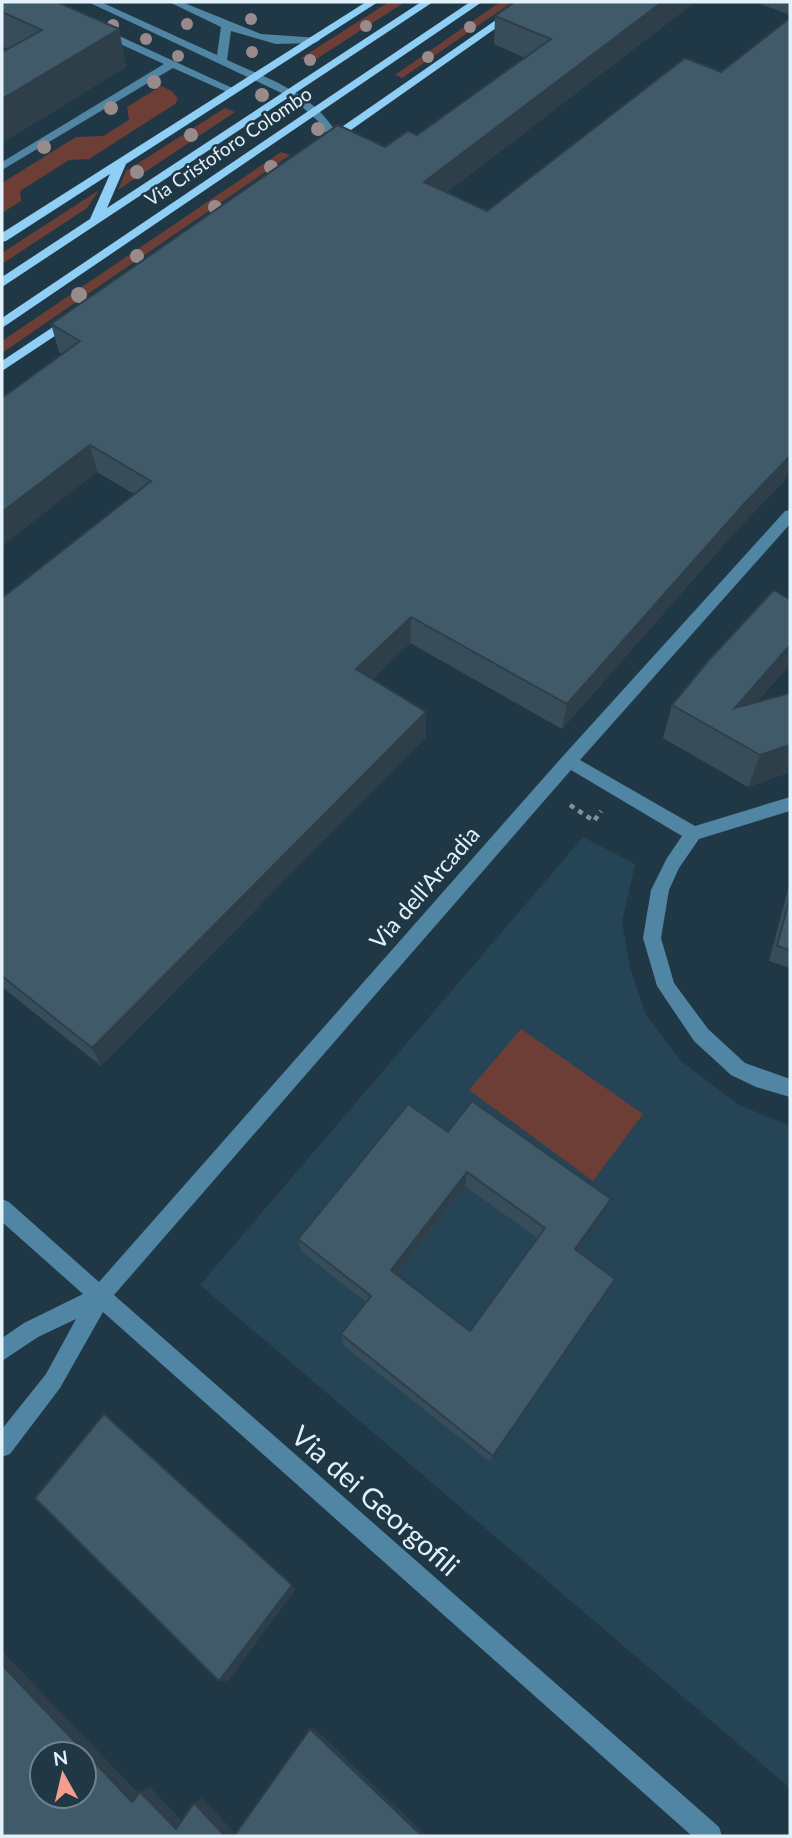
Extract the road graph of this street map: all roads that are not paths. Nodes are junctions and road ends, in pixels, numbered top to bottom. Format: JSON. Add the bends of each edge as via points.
{"nodes":[{"id":1,"x":93,"y":2,"type":"edge"},
{"id":2,"x":174,"y":2,"type":"edge"},
{"id":3,"x":373,"y":2,"type":"edge"},
{"id":4,"x":428,"y":2,"type":"edge"},
{"id":5,"x":477,"y":2,"type":"edge"},
{"id":6,"x":528,"y":2,"type":"edge"},
{"id":7,"x":83,"y":24,"type":"edge"},
{"id":8,"x":227,"y":25,"type":"junction"},
{"id":9,"x":315,"y":40,"type":"junction"},
{"id":10,"x":221,"y":61,"type":"junction"},
{"id":11,"x":173,"y":64,"type":"junction"},
{"id":12,"x":255,"y":77,"type":"junction"},
{"id":13,"x":233,"y":91,"type":"junction"},
{"id":14,"x":289,"y":93,"type":"junction"},
{"id":15,"x":315,"y":110,"type":"junction"},
{"id":16,"x":333,"y":137,"type":"junction"},
{"id":17,"x":314,"y":150,"type":"edge"},
{"id":18,"x":121,"y":163,"type":"junction"},
{"id":19,"x":2,"y":167,"type":"edge"},
{"id":20,"x":95,"y":222,"type":"junction"},
{"id":21,"x":2,"y":238,"type":"edge"},
{"id":22,"x":2,"y":284,"type":"edge"},
{"id":23,"x":80,"y":313,"type":"edge"},
{"id":24,"x":2,"y":324,"type":"edge"},
{"id":25,"x":2,"y":367,"type":"edge"},
{"id":26,"x":790,"y":515,"type":"edge"},
{"id":27,"x":569,"y":761,"type":"junction"},
{"id":28,"x":790,"y":804,"type":"edge"},
{"id":29,"x":693,"y":834,"type":"junction"},
{"id":30,"x":790,"y":1088,"type":"edge"},
{"id":31,"x":2,"y":1209,"type":"edge"},
{"id":32,"x":100,"y":1296,"type":"junction"},
{"id":33,"x":2,"y":1351,"type":"edge"},
{"id":34,"x":2,"y":1446,"type":"edge"},
{"id":35,"x":710,"y":1836,"type":"edge"}],
"edges":[{"from":1,"to":10,"type":"street"},
{"from":2,"to":8,"type":"street"},
{"from":3,"to":9,"type":"main road","name":"Via Cristoforo Colombo"},
{"from":4,"to":14,"type":"main road","name":"Via Cristoforo Colombo"},
{"from":5,"to":15,"type":"main road","name":"Via Cristoforo Colombo"},
{"from":6,"to":16,"type":"main road"},
{"from":7,"to":11,"type":"street"},
{"from":8,"to":9,"type":"street","via":[[274,42]]},
{"from":8,"to":10,"type":"street"},
{"from":9,"to":12,"type":"main road","name":"Via Cristoforo Colombo"},
{"from":10,"to":12,"type":"street"},
{"from":11,"to":13,"type":"street"},
{"from":11,"to":19,"type":"street"},
{"from":12,"to":13,"type":"main road","name":"Via Cristoforo Colombo"},
{"from":12,"to":14,"type":"street"},
{"from":13,"to":18,"type":"main road","name":"Via Cristoforo Colombo"},
{"from":14,"to":15,"type":"street"},
{"from":14,"to":20,"type":"main road","name":"Via Cristoforo Colombo"},
{"from":15,"to":16,"type":"street"},
{"from":15,"to":24,"type":"main road","name":"Via Cristoforo Colombo"},
{"from":16,"to":17,"type":"main road"},
{"from":18,"to":20,"type":"main road"},
{"from":18,"to":21,"type":"main road","name":"Via Cristoforo Colombo"},
{"from":20,"to":22,"type":"main road","name":"Via Cristoforo Colombo"},
{"from":23,"to":25,"type":"main road"},
{"from":26,"to":27,"type":"street","name":"Via dell'Arcadia"},
{"from":27,"to":29,"type":"street"},
{"from":27,"to":32,"type":"street","name":"Via dell'Arcadia"},
{"from":28,"to":29,"type":"street"},
{"from":29,"to":30,"type":"street","via":[[673,863],[655,909],[652,939],[666,986],[687,1018],[724,1058],[756,1078]]},
{"from":31,"to":32,"type":"street","name":"Via dei Georgofili"},
{"from":32,"to":33,"type":"street","name":"Via dell'Arcadia","via":[[31,1330]]},
{"from":32,"to":34,"type":"street","name":"Via dell'Arcadia","via":[[53,1381]]},
{"from":32,"to":35,"type":"street","name":"Via dei Georgofili"}]}
